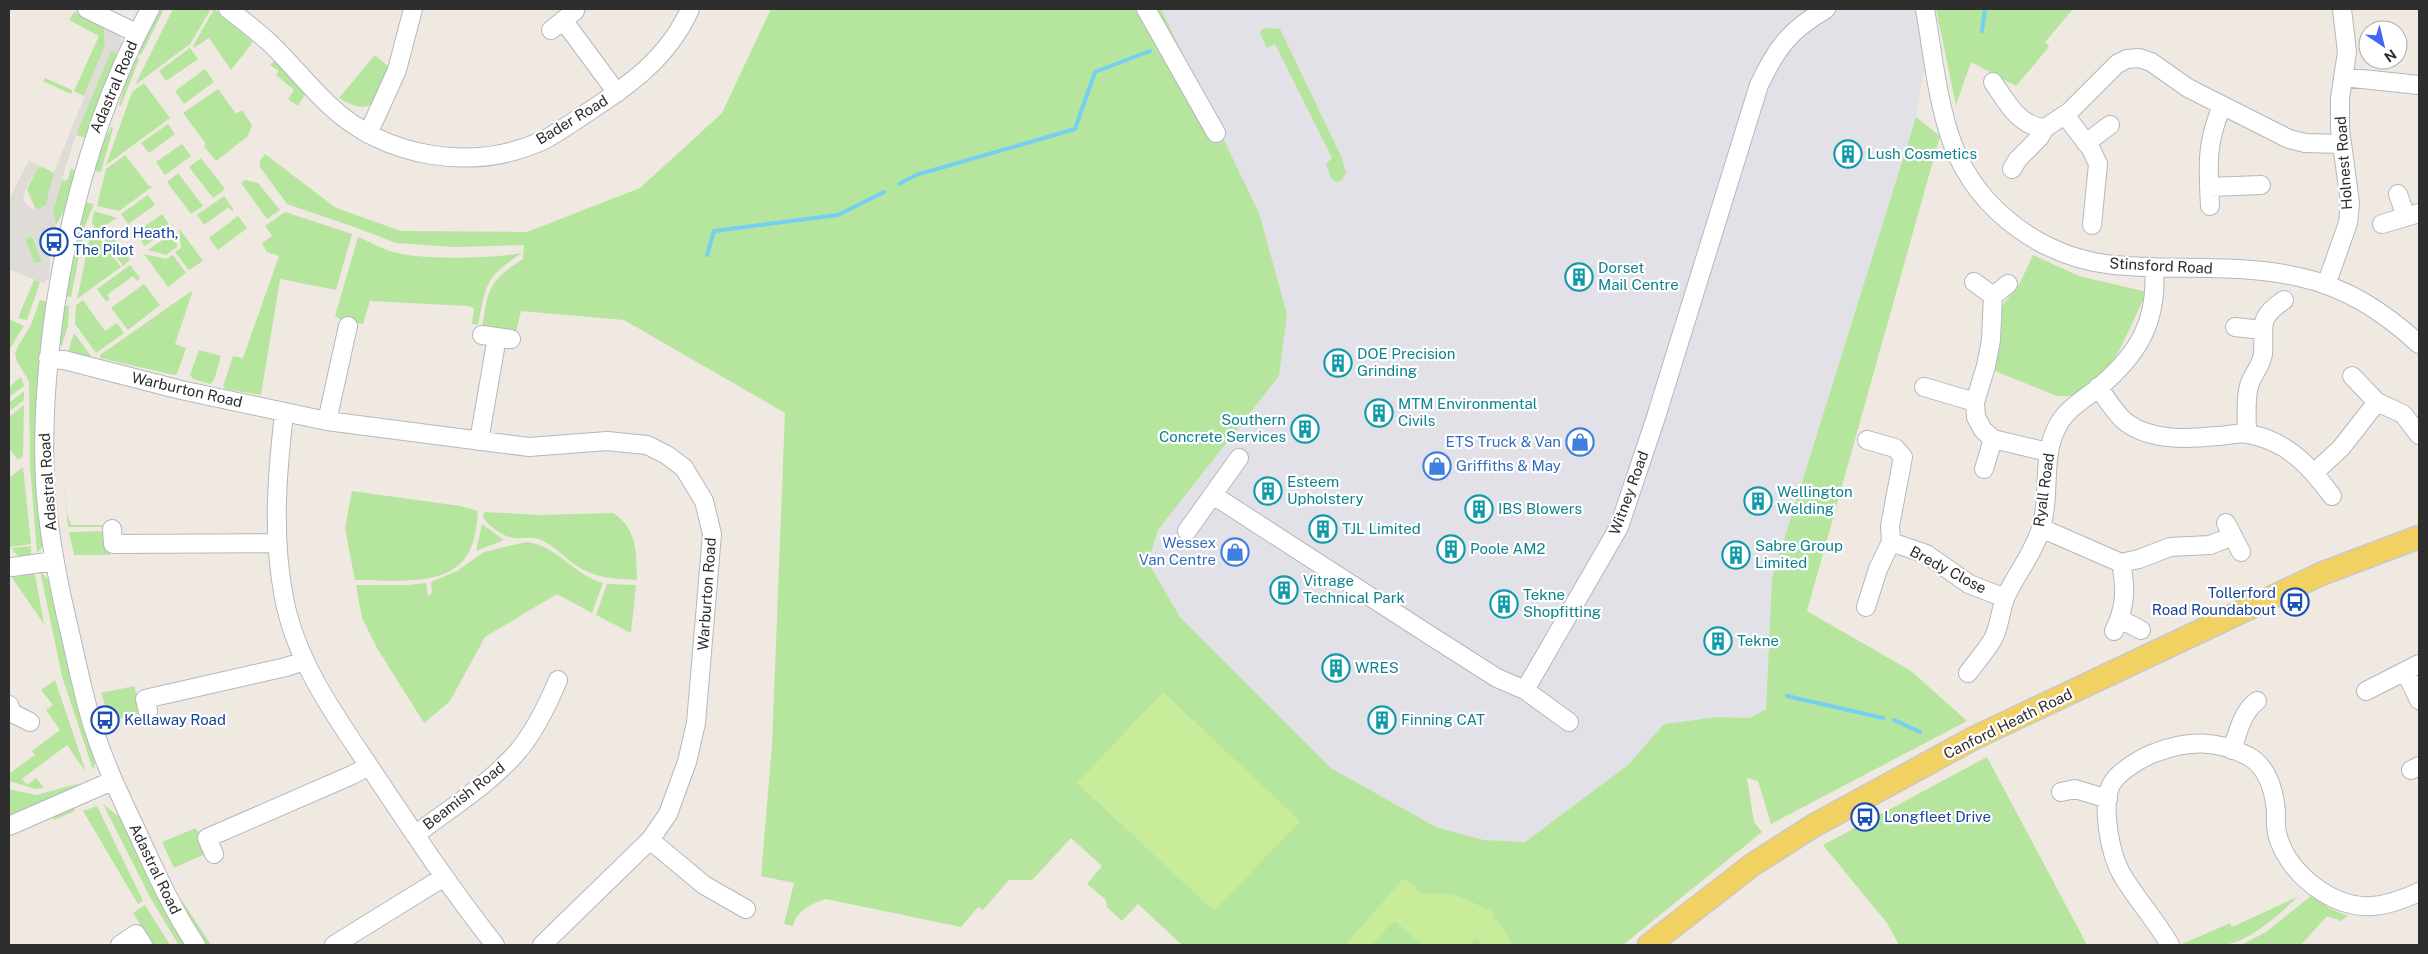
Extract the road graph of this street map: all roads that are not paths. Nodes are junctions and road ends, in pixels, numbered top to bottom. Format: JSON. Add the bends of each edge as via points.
{"nodes":[{"id":1,"x":87,"y":9,"type":"edge"},
{"id":2,"x":150,"y":9,"type":"edge"},
{"id":3,"x":228,"y":9,"type":"edge"},
{"id":4,"x":413,"y":9,"type":"edge"},
{"id":5,"x":690,"y":9,"type":"edge"},
{"id":6,"x":1146,"y":9,"type":"edge"},
{"id":7,"x":1826,"y":9,"type":"edge"},
{"id":8,"x":1925,"y":9,"type":"edge"},
{"id":9,"x":2342,"y":9,"type":"edge"},
{"id":10,"x":563,"y":20,"type":"dead end"},
{"id":11,"x":136,"y":33,"type":"junction"},
{"id":12,"x":2343,"y":77,"type":"junction"},
{"id":13,"x":1993,"y":82,"type":"dead end"},
{"id":14,"x":2419,"y":86,"type":"edge"},
{"id":15,"x":617,"y":93,"type":"junction"},
{"id":16,"x":2222,"y":106,"type":"junction"},
{"id":17,"x":2065,"y":115,"type":"junction"},
{"id":18,"x":2110,"y":125,"type":"dead end"},
{"id":19,"x":2045,"y":128,"type":"junction"},
{"id":20,"x":1216,"y":133,"type":"dead end"},
{"id":21,"x":368,"y":134,"type":"junction"},
{"id":22,"x":2086,"y":143,"type":"junction"},
{"id":23,"x":2341,"y":144,"type":"junction"},
{"id":24,"x":2012,"y":169,"type":"dead end"},
{"id":25,"x":2262,"y":185,"type":"dead end"},
{"id":26,"x":2209,"y":187,"type":"junction"},
{"id":27,"x":2398,"y":194,"type":"dead end"},
{"id":28,"x":2210,"y":206,"type":"dead end"},
{"id":29,"x":2413,"y":215,"type":"edge"},
{"id":30,"x":2382,"y":224,"type":"dead end"},
{"id":31,"x":2092,"y":225,"type":"dead end"},
{"id":32,"x":2154,"y":267,"type":"junction"},
{"id":33,"x":1974,"y":282,"type":"dead end"},
{"id":34,"x":2008,"y":284,"type":"dead end"},
{"id":35,"x":2326,"y":285,"type":"junction"},
{"id":36,"x":1993,"y":296,"type":"junction"},
{"id":37,"x":2284,"y":300,"type":"dead end"},
{"id":38,"x":348,"y":326,"type":"dead end"},
{"id":39,"x":2235,"y":327,"type":"dead end"},
{"id":40,"x":2262,"y":330,"type":"junction"},
{"id":41,"x":497,"y":337,"type":"dead end"},
{"id":42,"x":2419,"y":344,"type":"edge"},
{"id":43,"x":48,"y":358,"type":"junction"},
{"id":44,"x":2352,"y":376,"type":"dead end"},
{"id":45,"x":1924,"y":387,"type":"dead end"},
{"id":46,"x":2098,"y":387,"type":"junction"},
{"id":47,"x":1975,"y":402,"type":"junction"},
{"id":48,"x":2377,"y":402,"type":"junction"},
{"id":49,"x":284,"y":413,"type":"junction"},
{"id":50,"x":327,"y":421,"type":"junction"},
{"id":51,"x":2247,"y":434,"type":"junction"},
{"id":52,"x":2419,"y":435,"type":"edge"},
{"id":53,"x":1993,"y":439,"type":"junction"},
{"id":54,"x":1867,"y":440,"type":"dead end"},
{"id":55,"x":479,"y":441,"type":"junction"},
{"id":56,"x":2048,"y":452,"type":"junction"},
{"id":57,"x":1239,"y":458,"type":"dead end"},
{"id":58,"x":1984,"y":469,"type":"dead end"},
{"id":59,"x":2315,"y":472,"type":"junction"},
{"id":60,"x":1213,"y":495,"type":"junction"},
{"id":61,"x":2332,"y":496,"type":"dead end"},
{"id":62,"x":2041,"y":528,"type":"junction"},
{"id":63,"x":1188,"y":531,"type":"dead end"},
{"id":64,"x":2419,"y":537,"type":"edge"},
{"id":65,"x":277,"y":542,"type":"junction"},
{"id":66,"x":1891,"y":542,"type":"junction"},
{"id":67,"x":2419,"y":543,"type":"edge"},
{"id":68,"x":113,"y":544,"type":"dead end"},
{"id":69,"x":2393,"y":549,"type":"junction"},
{"id":70,"x":2241,"y":552,"type":"dead end"},
{"id":71,"x":54,"y":561,"type":"junction"},
{"id":72,"x":2121,"y":563,"type":"junction"},
{"id":73,"x":10,"y":565,"type":"edge"},
{"id":74,"x":2006,"y":598,"type":"junction"},
{"id":75,"x":1866,"y":607,"type":"dead end"},
{"id":76,"x":2141,"y":630,"type":"dead end"},
{"id":77,"x":304,"y":661,"type":"junction"},
{"id":78,"x":2412,"y":667,"type":"edge"},
{"id":79,"x":1968,"y":673,"type":"dead end"},
{"id":80,"x":558,"y":680,"type":"dead end"},
{"id":81,"x":1525,"y":690,"type":"junction"},
{"id":82,"x":2366,"y":691,"type":"dead end"},
{"id":83,"x":145,"y":698,"type":"dead end"},
{"id":84,"x":2419,"y":700,"type":"edge"},
{"id":85,"x":2257,"y":701,"type":"dead end"},
{"id":86,"x":9,"y":705,"type":"edge"},
{"id":87,"x":30,"y":722,"type":"dead end"},
{"id":88,"x":1569,"y":722,"type":"dead end"},
{"id":89,"x":2232,"y":750,"type":"junction"},
{"id":90,"x":369,"y":766,"type":"junction"},
{"id":91,"x":112,"y":781,"type":"junction"},
{"id":92,"x":2061,"y":792,"type":"dead end"},
{"id":93,"x":2108,"y":799,"type":"junction"},
{"id":94,"x":9,"y":826,"type":"edge"},
{"id":95,"x":415,"y":835,"type":"junction"},
{"id":96,"x":207,"y":838,"type":"dead end"},
{"id":97,"x":650,"y":840,"type":"junction"},
{"id":98,"x":444,"y":877,"type":"junction"},
{"id":99,"x":2419,"y":892,"type":"edge"},
{"id":100,"x":746,"y":909,"type":"dead end"},
{"id":101,"x":136,"y":934,"type":"edge"},
{"id":102,"x":553,"y":942,"type":"edge"},
{"id":103,"x":120,"y":945,"type":"edge"},
{"id":104,"x":196,"y":945,"type":"edge"},
{"id":105,"x":334,"y":945,"type":"edge"},
{"id":106,"x":495,"y":945,"type":"edge"},
{"id":107,"x":1649,"y":945,"type":"edge"},
{"id":108,"x":2170,"y":945,"type":"edge"}],
"edges":[{"from":1,"to":11,"type":"street"},
{"from":2,"to":11,"type":"street","name":"Adastral Road"},
{"from":3,"to":21,"type":"street","name":"Bader Road","via":[[275,48],[330,106]]},
{"from":4,"to":21,"type":"street","via":[[397,70]]},
{"from":5,"to":15,"type":"street","name":"Bader Road","via":[[671,43],[655,62]]},
{"from":6,"to":20,"type":"street"},
{"from":7,"to":81,"type":"street","name":"Witney Road","via":[[1785,40],[1759,85],[1619,527]]},
{"from":8,"to":32,"type":"street","name":"Stinsford Road","via":[[1939,92],[1953,145],[1977,189],[1995,211],[2047,246],[2079,258],[2114,265]]},
{"from":9,"to":12,"type":"street","name":"Holnest Road","via":[[2347,52]]},
{"from":10,"to":15,"type":"street"},
{"from":11,"to":43,"type":"street","name":"Adastral Road","via":[[113,82],[86,158],[60,274]]},
{"from":12,"to":14,"type":"street"},
{"from":12,"to":23,"type":"street","name":"Holnest Road"},
{"from":13,"to":19,"type":"street","via":[[2022,120],[2031,126]]},
{"from":15,"to":21,"type":"street","name":"Bader Road","via":[[543,140],[507,153],[458,158],[413,152]]},
{"from":16,"to":17,"type":"street","via":[[2188,88],[2151,62],[2139,58],[2117,64]]},
{"from":16,"to":23,"type":"street","via":[[2289,139]]},
{"from":16,"to":26,"type":"street","via":[[2210,138]]},
{"from":17,"to":19,"type":"street"},
{"from":17,"to":22,"type":"street"},
{"from":18,"to":22,"type":"street"},
{"from":19,"to":24,"type":"street"},
{"from":22,"to":31,"type":"street","via":[[2098,164]]},
{"from":23,"to":35,"type":"street","name":"Holnest Road","via":[[2350,202],[2348,223]]},
{"from":25,"to":26,"type":"street"},
{"from":26,"to":28,"type":"street"},
{"from":27,"to":29,"type":"street"},
{"from":29,"to":30,"type":"street"},
{"from":32,"to":35,"type":"street","name":"Stinsford Road","via":[[2270,271]]},
{"from":32,"to":46,"type":"street","name":"Ryall Road","via":[[2156,289],[2146,331],[2136,348]]},
{"from":33,"to":36,"type":"street"},
{"from":34,"to":36,"type":"street"},
{"from":35,"to":42,"type":"street","name":"Stinsford Road","via":[[2370,306],[2395,322]]},
{"from":36,"to":47,"type":"street","via":[[1991,340]]},
{"from":37,"to":40,"type":"street","via":[[2271,309]]},
{"from":38,"to":50,"type":"street"},
{"from":39,"to":40,"type":"street"},
{"from":40,"to":51,"type":"street","via":[[2263,354],[2249,386]]},
{"from":41,"to":55,"type":"street"},
{"from":43,"to":49,"type":"street","name":"Warburton Road"},
{"from":43,"to":71,"type":"street","name":"Adastral Road","via":[[44,413],[45,481]]},
{"from":44,"to":48,"type":"street"},
{"from":45,"to":47,"type":"street"},
{"from":46,"to":51,"type":"street","via":[[2126,423],[2144,432],[2168,437]]},
{"from":46,"to":56,"type":"street","name":"Ryall Road","via":[[2068,411],[2056,428]]},
{"from":47,"to":53,"type":"street","via":[[1976,417]]},
{"from":48,"to":52,"type":"street","via":[[2404,414]]},
{"from":48,"to":59,"type":"street","via":[[2341,448]]},
{"from":49,"to":50,"type":"street","name":"Warburton Road"},
{"from":49,"to":65,"type":"street","name":"Beamish Road","via":[[276,480]]},
{"from":50,"to":55,"type":"street","name":"Warburton Road"},
{"from":51,"to":59,"type":"street","via":[[2287,449]]},
{"from":53,"to":56,"type":"street"},
{"from":53,"to":58,"type":"street"},
{"from":54,"to":66,"type":"street","name":"Bredy Close","via":[[1895,448],[1903,457],[1890,526]]},
{"from":55,"to":97,"type":"street","name":"Warburton Road","via":[[529,446],[607,441],[647,445],[684,468],[704,501],[712,544],[696,722],[679,788],[668,814]]},
{"from":56,"to":62,"type":"street","name":"Ryall Road","via":[[2048,485]]},
{"from":57,"to":60,"type":"street"},
{"from":59,"to":61,"type":"street"},
{"from":60,"to":63,"type":"street"},
{"from":60,"to":81,"type":"street","via":[[1497,678]]},
{"from":62,"to":72,"type":"street"},
{"from":62,"to":74,"type":"street","name":"Ryall Road"},
{"from":64,"to":69,"type":"main road","name":"Canford Heath Road"},
{"from":65,"to":68,"type":"street"},
{"from":65,"to":77,"type":"street","name":"Beamish Road","via":[[284,598]]},
{"from":66,"to":74,"type":"street","name":"Bredy Close","via":[[1926,554],[1969,584]]},
{"from":66,"to":75,"type":"street","name":"Bredy Close"},
{"from":67,"to":69,"type":"main road","name":"Canford Heath Road"},
{"from":69,"to":107,"type":"main road","name":"Canford Heath Road","via":[[2322,574],[1974,738],[1813,826],[1752,865]]},
{"from":70,"to":72,"type":"street","via":[[2230,529],[2210,545],[2170,547]]},
{"from":71,"to":73,"type":"street"},
{"from":71,"to":91,"type":"street","name":"Adastral Road","via":[[84,696]]},
{"from":72,"to":76,"type":"street","via":[[2125,601],[2117,625]]},
{"from":74,"to":79,"type":"street","name":"Ryall Road","via":[[1992,640]]},
{"from":77,"to":83,"type":"street"},
{"from":77,"to":90,"type":"street","name":"Beamish Road"},
{"from":78,"to":82,"type":"street"},
{"from":78,"to":84,"type":"street"},
{"from":80,"to":95,"type":"street","name":"Beamish Road","via":[[532,731],[505,766]]},
{"from":81,"to":88,"type":"street"},
{"from":85,"to":89,"type":"street","via":[[2249,707]]},
{"from":86,"to":87,"type":"street","via":[[12,713]]},
{"from":89,"to":93,"type":"street","via":[[2208,742],[2176,745],[2154,752],[2129,766],[2112,784]]},
{"from":89,"to":99,"type":"street","via":[[2249,756],[2267,775],[2273,790],[2281,846],[2304,878],[2328,894],[2356,906],[2387,904]]},
{"from":90,"to":95,"type":"street","name":"Beamish Road"},
{"from":90,"to":96,"type":"street"},
{"from":91,"to":94,"type":"street"},
{"from":91,"to":104,"type":"street","name":"Adastral Road","via":[[174,910]]},
{"from":92,"to":93,"type":"street","via":[[2075,789]]},
{"from":93,"to":108,"type":"street","via":[[2112,849],[2121,872]]},
{"from":95,"to":98,"type":"street","name":"Beamish Road"},
{"from":97,"to":100,"type":"street","via":[[726,906]]},
{"from":97,"to":102,"type":"street","name":"Warburton Road"},
{"from":98,"to":105,"type":"street"},
{"from":98,"to":106,"type":"street","name":"Beamish Road"},
{"from":101,"to":103,"type":"street"}]}
